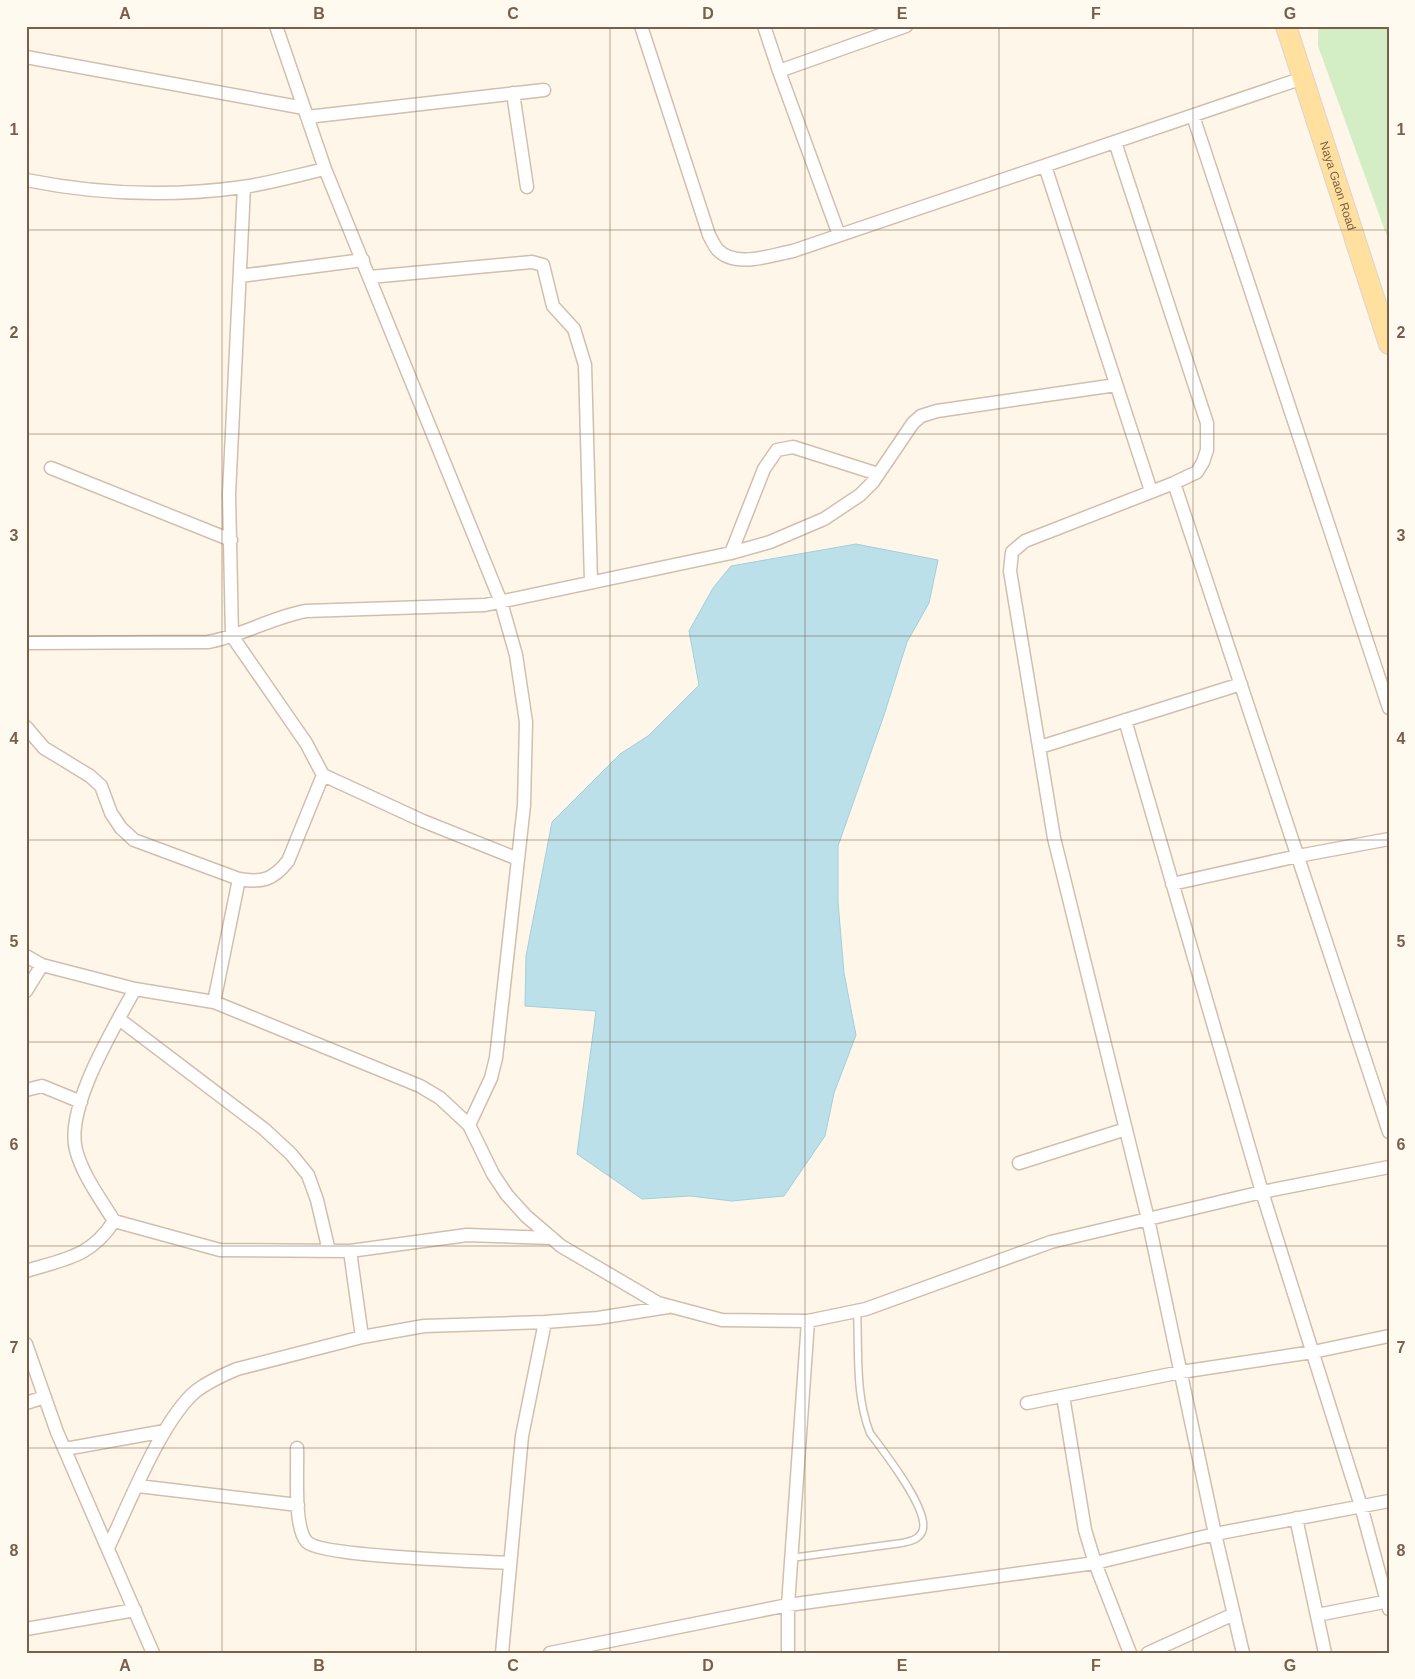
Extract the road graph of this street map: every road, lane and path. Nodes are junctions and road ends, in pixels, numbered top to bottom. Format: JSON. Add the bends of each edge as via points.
{"nodes":[{"id":1,"x":276,"y":26,"type":"edge"},
{"id":2,"x":641,"y":26,"type":"edge"},
{"id":3,"x":764,"y":26,"type":"edge"},
{"id":4,"x":906,"y":26,"type":"edge"},
{"id":5,"x":1286,"y":26,"type":"edge"},
{"id":6,"x":26,"y":56,"type":"edge"},
{"id":7,"x":779,"y":71,"type":"junction"},
{"id":8,"x":1303,"y":78,"type":"junction"},
{"id":9,"x":544,"y":90,"type":"dead end"},
{"id":10,"x":513,"y":93,"type":"junction"},
{"id":11,"x":306,"y":113,"type":"junction"},
{"id":12,"x":1193,"y":116,"type":"junction"},
{"id":13,"x":1115,"y":142,"type":"junction"},
{"id":14,"x":1045,"y":166,"type":"junction"},
{"id":15,"x":325,"y":169,"type":"junction"},
{"id":16,"x":26,"y":180,"type":"edge"},
{"id":17,"x":528,"y":186,"type":"dead end"},
{"id":18,"x":244,"y":187,"type":"junction"},
{"id":19,"x":839,"y":235,"type":"junction"},
{"id":20,"x":363,"y":260,"type":"junction"},
{"id":21,"x":240,"y":276,"type":"junction"},
{"id":22,"x":370,"y":277,"type":"junction"},
{"id":23,"x":1389,"y":344,"type":"edge"},
{"id":24,"x":1116,"y":385,"type":"junction"},
{"id":25,"x":51,"y":468,"type":"dead end"},
{"id":26,"x":878,"y":474,"type":"junction"},
{"id":27,"x":1174,"y":483,"type":"junction"},
{"id":28,"x":1151,"y":491,"type":"junction"},
{"id":29,"x":231,"y":540,"type":"junction"},
{"id":30,"x":731,"y":553,"type":"junction"},
{"id":31,"x":591,"y":582,"type":"junction"},
{"id":32,"x":501,"y":602,"type":"junction"},
{"id":33,"x":232,"y":636,"type":"junction"},
{"id":34,"x":26,"y":643,"type":"edge"},
{"id":35,"x":1241,"y":684,"type":"junction"},
{"id":36,"x":1389,"y":708,"type":"edge"},
{"id":37,"x":1124,"y":720,"type":"junction"},
{"id":38,"x":26,"y":727,"type":"edge"},
{"id":39,"x":1040,"y":747,"type":"junction"},
{"id":40,"x":323,"y":775,"type":"junction"},
{"id":41,"x":1389,"y":839,"type":"edge"},
{"id":42,"x":1298,"y":856,"type":"junction"},
{"id":43,"x":518,"y":860,"type":"junction"},
{"id":44,"x":238,"y":879,"type":"junction"},
{"id":45,"x":1172,"y":884,"type":"junction"},
{"id":46,"x":26,"y":956,"type":"edge"},
{"id":47,"x":42,"y":965,"type":"junction"},
{"id":48,"x":135,"y":989,"type":"junction"},
{"id":49,"x":26,"y":991,"type":"edge"},
{"id":50,"x":214,"y":1002,"type":"junction"},
{"id":51,"x":119,"y":1019,"type":"junction"},
{"id":52,"x":26,"y":1090,"type":"edge"},
{"id":53,"x":80,"y":1102,"type":"junction"},
{"id":54,"x":469,"y":1125,"type":"junction"},
{"id":55,"x":1126,"y":1129,"type":"junction"},
{"id":56,"x":1389,"y":1132,"type":"edge"},
{"id":57,"x":1019,"y":1162,"type":"dead end"},
{"id":58,"x":1389,"y":1167,"type":"edge"},
{"id":59,"x":1262,"y":1192,"type":"junction"},
{"id":60,"x":1148,"y":1219,"type":"junction"},
{"id":61,"x":114,"y":1221,"type":"junction"},
{"id":62,"x":552,"y":1238,"type":"junction"},
{"id":63,"x":329,"y":1251,"type":"junction"},
{"id":64,"x":350,"y":1251,"type":"junction"},
{"id":65,"x":26,"y":1271,"type":"edge"},
{"id":66,"x":670,"y":1306,"type":"junction"},
{"id":67,"x":857,"y":1311,"type":"junction"},
{"id":68,"x":808,"y":1321,"type":"junction"},
{"id":69,"x":545,"y":1322,"type":"junction"},
{"id":70,"x":1389,"y":1336,"type":"edge"},
{"id":71,"x":362,"y":1337,"type":"junction"},
{"id":72,"x":26,"y":1344,"type":"edge"},
{"id":73,"x":1313,"y":1352,"type":"junction"},
{"id":74,"x":1181,"y":1372,"type":"junction"},
{"id":75,"x":1062,"y":1396,"type":"junction"},
{"id":76,"x":45,"y":1397,"type":"junction"},
{"id":77,"x":26,"y":1403,"type":"edge"},
{"id":78,"x":1026,"y":1403,"type":"dead end"},
{"id":79,"x":165,"y":1431,"type":"junction"},
{"id":80,"x":297,"y":1448,"type":"dead end"},
{"id":81,"x":65,"y":1449,"type":"junction"},
{"id":82,"x":138,"y":1486,"type":"junction"},
{"id":83,"x":1389,"y":1501,"type":"edge"},
{"id":84,"x":298,"y":1504,"type":"junction"},
{"id":85,"x":1362,"y":1506,"type":"junction"},
{"id":86,"x":1296,"y":1518,"type":"junction"},
{"id":87,"x":1215,"y":1534,"type":"junction"},
{"id":88,"x":108,"y":1548,"type":"junction"},
{"id":89,"x":791,"y":1558,"type":"junction"},
{"id":90,"x":510,"y":1563,"type":"junction"},
{"id":91,"x":1095,"y":1563,"type":"junction"},
{"id":92,"x":1388,"y":1604,"type":"edge"},
{"id":93,"x":788,"y":1605,"type":"junction"},
{"id":94,"x":135,"y":1610,"type":"junction"},
{"id":95,"x":1234,"y":1614,"type":"junction"},
{"id":96,"x":1317,"y":1615,"type":"junction"},
{"id":97,"x":26,"y":1629,"type":"edge"},
{"id":98,"x":153,"y":1653,"type":"edge"},
{"id":99,"x":502,"y":1653,"type":"edge"},
{"id":100,"x":550,"y":1653,"type":"edge"},
{"id":101,"x":788,"y":1653,"type":"edge"},
{"id":102,"x":1130,"y":1653,"type":"edge"},
{"id":103,"x":1148,"y":1653,"type":"edge"},
{"id":104,"x":1243,"y":1653,"type":"edge"},
{"id":105,"x":1325,"y":1653,"type":"edge"}],
"edges":[{"from":1,"to":11,"type":"street"},
{"from":2,"to":19,"type":"street","via":[[704,224],[718,250],[732,257],[751,260],[793,251]]},
{"from":3,"to":7,"type":"street"},
{"from":4,"to":7,"type":"street"},
{"from":5,"to":8,"type":"main road","name":"Naya Gaon Road"},
{"from":6,"to":11,"type":"street"},
{"from":7,"to":19,"type":"street"},
{"from":8,"to":12,"type":"street"},
{"from":8,"to":23,"type":"main road","name":"Naya Gaon Road"},
{"from":9,"to":10,"type":"street"},
{"from":10,"to":11,"type":"street"},
{"from":10,"to":17,"type":"street"},
{"from":11,"to":15,"type":"street"},
{"from":12,"to":13,"type":"street"},
{"from":12,"to":36,"type":"street"},
{"from":13,"to":14,"type":"street"},
{"from":13,"to":27,"type":"street","via":[[1207,423],[1207,450],[1203,462],[1197,472]]},
{"from":14,"to":19,"type":"street"},
{"from":14,"to":24,"type":"street"},
{"from":15,"to":18,"type":"street"},
{"from":15,"to":20,"type":"street"},
{"from":16,"to":18,"type":"street","via":[[125,192],[193,192]]},
{"from":18,"to":21,"type":"street"},
{"from":20,"to":21,"type":"street"},
{"from":20,"to":22,"type":"street"},
{"from":21,"to":29,"type":"street","via":[[229,494]]},
{"from":22,"to":31,"type":"street","via":[[532,262],[543,265],[553,306],[574,329],[585,364]]},
{"from":22,"to":32,"type":"street"},
{"from":24,"to":26,"type":"street","via":[[936,411],[921,416]]},
{"from":24,"to":28,"type":"street"},
{"from":25,"to":29,"type":"street"},
{"from":26,"to":30,"type":"street","via":[[860,495],[824,519],[770,542]]},
{"from":26,"to":30,"type":"street","via":[[793,447],[777,450],[764,469]]},
{"from":27,"to":28,"type":"street"},
{"from":27,"to":35,"type":"street"},
{"from":28,"to":39,"type":"street","via":[[1025,540],[1012,552],[1010,570]]},
{"from":29,"to":33,"type":"street"},
{"from":30,"to":31,"type":"street"},
{"from":31,"to":32,"type":"street"},
{"from":32,"to":33,"type":"street","via":[[306,611],[283,616]]},
{"from":32,"to":43,"type":"street","via":[[516,655],[526,722],[524,804]]},
{"from":33,"to":34,"type":"street","via":[[208,642]]},
{"from":33,"to":40,"type":"street","via":[[306,743]]},
{"from":35,"to":37,"type":"street"},
{"from":35,"to":42,"type":"street"},
{"from":37,"to":39,"type":"street"},
{"from":37,"to":45,"type":"street"},
{"from":38,"to":44,"type":"street","via":[[44,748],[102,786],[111,813],[134,840]]},
{"from":39,"to":55,"type":"street","via":[[1054,838]]},
{"from":40,"to":43,"type":"street","via":[[415,818]]},
{"from":40,"to":44,"type":"street","via":[[288,861],[278,873],[255,882]]},
{"from":41,"to":42,"type":"street"},
{"from":42,"to":45,"type":"street"},
{"from":42,"to":56,"type":"street"},
{"from":43,"to":54,"type":"street","via":[[496,1058],[491,1078]]},
{"from":44,"to":50,"type":"street"},
{"from":45,"to":59,"type":"street"},
{"from":46,"to":47,"type":"street"},
{"from":47,"to":48,"type":"street"},
{"from":47,"to":49,"type":"street"},
{"from":48,"to":50,"type":"street"},
{"from":48,"to":51,"type":"street"},
{"from":50,"to":54,"type":"street","via":[[420,1086],[440,1098]]},
{"from":51,"to":53,"type":"street"},
{"from":51,"to":63,"type":"street","via":[[264,1129],[291,1154],[308,1175],[318,1200]]},
{"from":52,"to":53,"type":"street","via":[[42,1086]]},
{"from":53,"to":61,"type":"street","via":[[75,1123],[76,1148],[82,1168]]},
{"from":54,"to":62,"type":"street","via":[[507,1195]]},
{"from":55,"to":57,"type":"street"},
{"from":55,"to":60,"type":"street"},
{"from":58,"to":59,"type":"street"},
{"from":59,"to":60,"type":"street"},
{"from":59,"to":73,"type":"street"},
{"from":60,"to":67,"type":"street","via":[[1051,1242]]},
{"from":60,"to":74,"type":"street"},
{"from":61,"to":63,"type":"street","via":[[220,1250]]},
{"from":61,"to":65,"type":"street","via":[[99,1242],[86,1251]]},
{"from":62,"to":64,"type":"street","via":[[467,1235]]},
{"from":62,"to":66,"type":"street","via":[[658,1303]]},
{"from":63,"to":64,"type":"street"},
{"from":64,"to":71,"type":"street"},
{"from":66,"to":68,"type":"street","via":[[722,1320]]},
{"from":66,"to":69,"type":"street","via":[[598,1318]]},
{"from":67,"to":68,"type":"street"},
{"from":67,"to":89,"type":"lane","via":[[860,1388],[866,1421],[870,1433],[921,1509],[922,1534],[902,1543]]},
{"from":68,"to":89,"type":"street"},
{"from":69,"to":71,"type":"street","via":[[424,1326]]},
{"from":69,"to":90,"type":"street","via":[[522,1436]]},
{"from":70,"to":73,"type":"street"},
{"from":71,"to":79,"type":"street","via":[[222,1375],[196,1391]]},
{"from":72,"to":76,"type":"street"},
{"from":73,"to":74,"type":"street"},
{"from":73,"to":85,"type":"street"},
{"from":74,"to":75,"type":"street"},
{"from":74,"to":87,"type":"street"},
{"from":75,"to":78,"type":"street"},
{"from":75,"to":91,"type":"street","via":[[1084,1530]]},
{"from":76,"to":77,"type":"street"},
{"from":76,"to":81,"type":"street"},
{"from":79,"to":81,"type":"street"},
{"from":79,"to":82,"type":"street"},
{"from":80,"to":84,"type":"street"},
{"from":81,"to":88,"type":"street"},
{"from":82,"to":84,"type":"street"},
{"from":82,"to":88,"type":"street"},
{"from":83,"to":85,"type":"street"},
{"from":84,"to":90,"type":"street","via":[[306,1542],[321,1548],[346,1553]]},
{"from":85,"to":86,"type":"street"},
{"from":85,"to":92,"type":"street"},
{"from":86,"to":87,"type":"street"},
{"from":86,"to":96,"type":"street"},
{"from":87,"to":91,"type":"street"},
{"from":87,"to":95,"type":"street"},
{"from":88,"to":94,"type":"street"},
{"from":89,"to":93,"type":"street"},
{"from":90,"to":99,"type":"street"},
{"from":91,"to":93,"type":"street"},
{"from":91,"to":102,"type":"street"},
{"from":92,"to":96,"type":"street"},
{"from":93,"to":100,"type":"street"},
{"from":93,"to":101,"type":"street"},
{"from":94,"to":97,"type":"street"},
{"from":94,"to":98,"type":"street"},
{"from":95,"to":103,"type":"street"},
{"from":95,"to":104,"type":"street"},
{"from":96,"to":105,"type":"street"}]}
